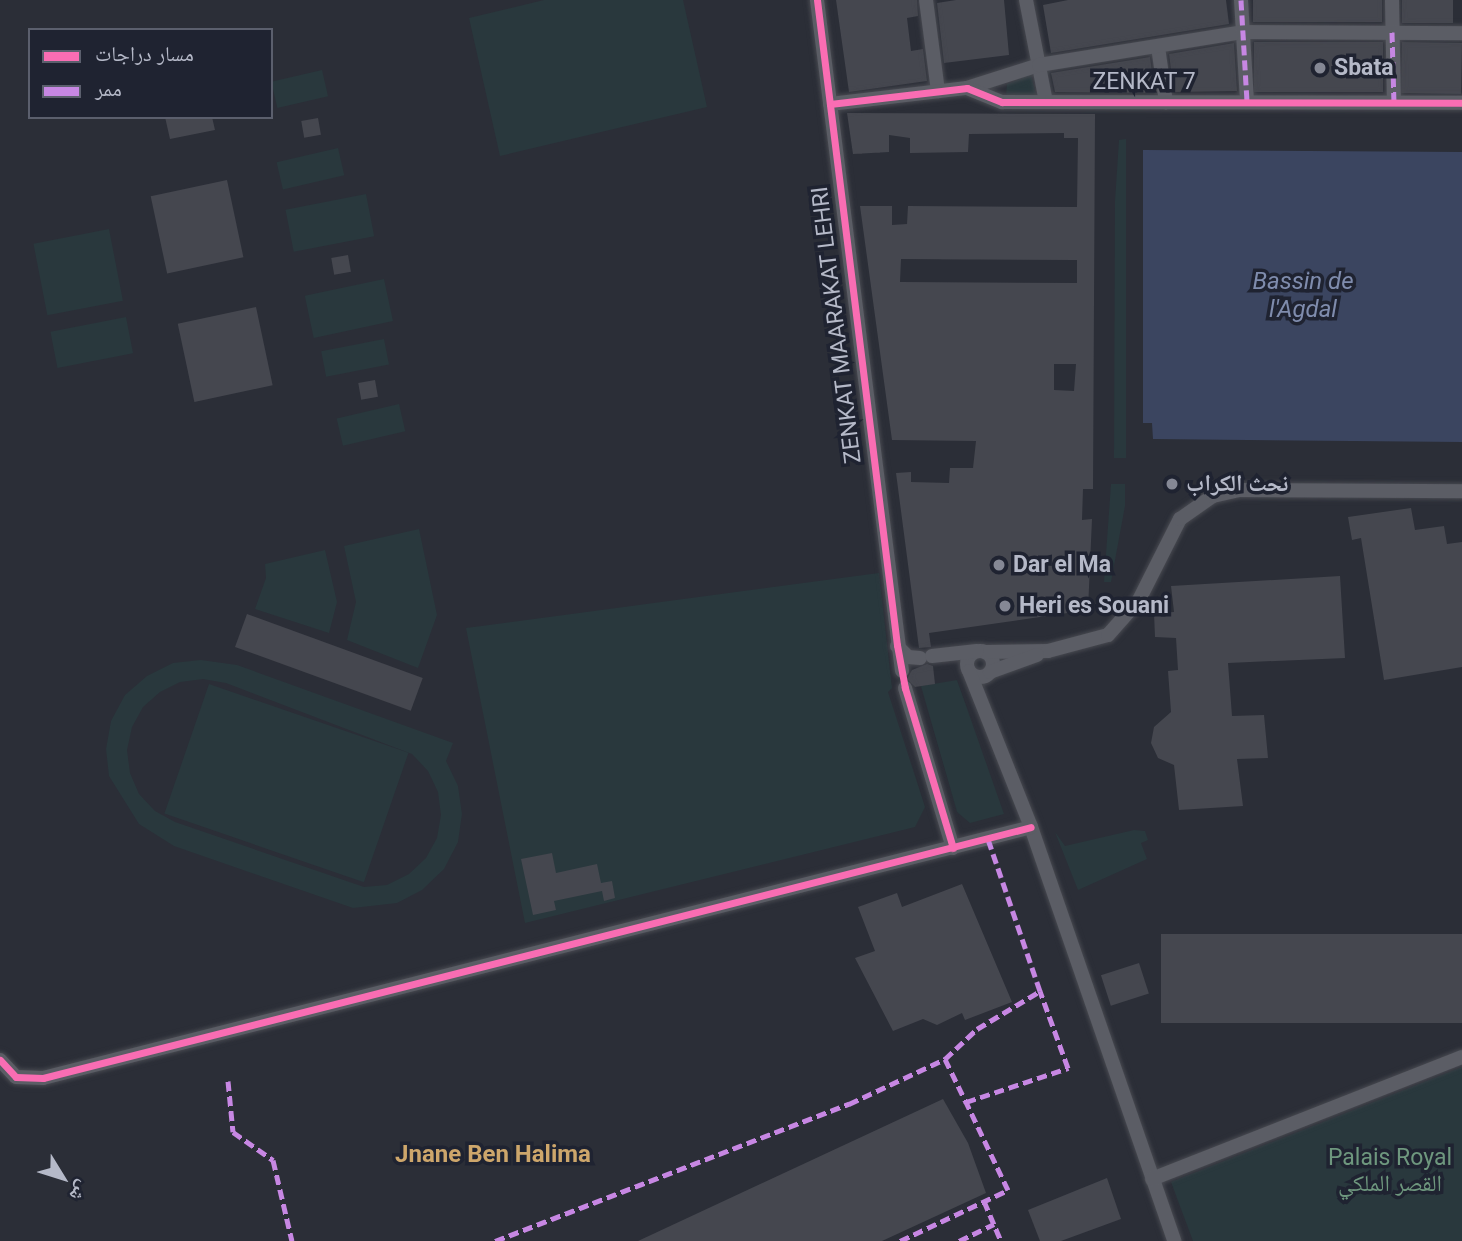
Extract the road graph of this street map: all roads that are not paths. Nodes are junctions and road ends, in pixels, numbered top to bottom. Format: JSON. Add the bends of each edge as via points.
{"nodes":[{"id":1,"x":817,"y":0,"type":"edge"},
{"id":2,"x":926,"y":0,"type":"edge"},
{"id":3,"x":1026,"y":0,"type":"edge"},
{"id":4,"x":1241,"y":0,"type":"edge"},
{"id":5,"x":1392,"y":0,"type":"edge"},
{"id":6,"x":1242,"y":32,"type":"junction"},
{"id":7,"x":1392,"y":32,"type":"junction"},
{"id":8,"x":1462,"y":33,"type":"edge"},
{"id":9,"x":1158,"y":47,"type":"junction"},
{"id":10,"x":1039,"y":65,"type":"junction"},
{"id":11,"x":967,"y":88,"type":"junction"},
{"id":12,"x":939,"y":91,"type":"junction"},
{"id":13,"x":1247,"y":101,"type":"junction"},
{"id":14,"x":1046,"y":102,"type":"junction"},
{"id":15,"x":1166,"y":102,"type":"junction"},
{"id":16,"x":1394,"y":102,"type":"junction"},
{"id":17,"x":1462,"y":103,"type":"edge"},
{"id":18,"x":830,"y":104,"type":"junction"},
{"id":19,"x":1462,"y":491,"type":"edge"},
{"id":20,"x":897,"y":645,"type":"junction"},
{"id":21,"x":981,"y":651,"type":"junction"},
{"id":22,"x":1048,"y":651,"type":"junction"},
{"id":23,"x":902,"y":671,"type":"dead end"},
{"id":24,"x":969,"y":671,"type":"junction"},
{"id":25,"x":988,"y":673,"type":"junction"},
{"id":26,"x":905,"y":688,"type":"dead end"},
{"id":27,"x":986,"y":707,"type":"junction"},
{"id":28,"x":1031,"y":827,"type":"junction"},
{"id":29,"x":953,"y":848,"type":"junction"},
{"id":30,"x":1462,"y":1057,"type":"edge"},
{"id":31,"x":0,"y":1060,"type":"edge"},
{"id":32,"x":1152,"y":1179,"type":"junction"},
{"id":33,"x":1174,"y":1241,"type":"edge"}],
"edges":[{"from":1,"to":18,"type":"street","name":"ZENKAT MAARAKAT LEHRI"},
{"from":2,"to":12,"type":"street"},
{"from":3,"to":10,"type":"street"},
{"from":4,"to":6,"type":"street"},
{"from":5,"to":7,"type":"street"},
{"from":6,"to":7,"type":"street"},
{"from":6,"to":9,"type":"street"},
{"from":6,"to":13,"type":"street"},
{"from":7,"to":8,"type":"street"},
{"from":7,"to":16,"type":"street"},
{"from":9,"to":10,"type":"street"},
{"from":9,"to":15,"type":"street"},
{"from":10,"to":11,"type":"street"},
{"from":10,"to":14,"type":"street"},
{"from":11,"to":12,"type":"street","name":"ZENKAT 7"},
{"from":11,"to":14,"type":"street","name":"ZENKAT 7","via":[[1002,102]]},
{"from":12,"to":18,"type":"street","name":"ZENKAT 7"},
{"from":13,"to":15,"type":"street","name":"ZENKAT 7"},
{"from":13,"to":16,"type":"street","name":"ZENKAT 7"},
{"from":14,"to":15,"type":"street","name":"ZENKAT 7"},
{"from":16,"to":17,"type":"street","name":"ZENKAT 7"},
{"from":18,"to":20,"type":"street","name":"ZENKAT MAARAKAT LEHRI"},
{"from":19,"to":22,"type":"street","via":[[1238,490],[1213,496],[1180,519],[1139,600],[1120,626],[1097,640]]},
{"from":20,"to":21,"type":"street","via":[[908,657]]},
{"from":20,"to":23,"type":"street","name":"ZENKAT MAARAKAT LEHRI"},
{"from":21,"to":22,"type":"street"},
{"from":21,"to":24,"type":"street","via":[[968,659]]},
{"from":21,"to":25,"type":"street","via":[[992,661]]},
{"from":22,"to":25,"type":"street"},
{"from":24,"to":25,"type":"street","via":[[979,677]]},
{"from":24,"to":27,"type":"street"},
{"from":25,"to":27,"type":"street"},
{"from":26,"to":29,"type":"street"},
{"from":27,"to":28,"type":"street"},
{"from":28,"to":29,"type":"street"},
{"from":28,"to":32,"type":"street"},
{"from":29,"to":31,"type":"street","via":[[43,1078],[16,1077]]},
{"from":30,"to":32,"type":"street"},
{"from":32,"to":33,"type":"street"}]}
